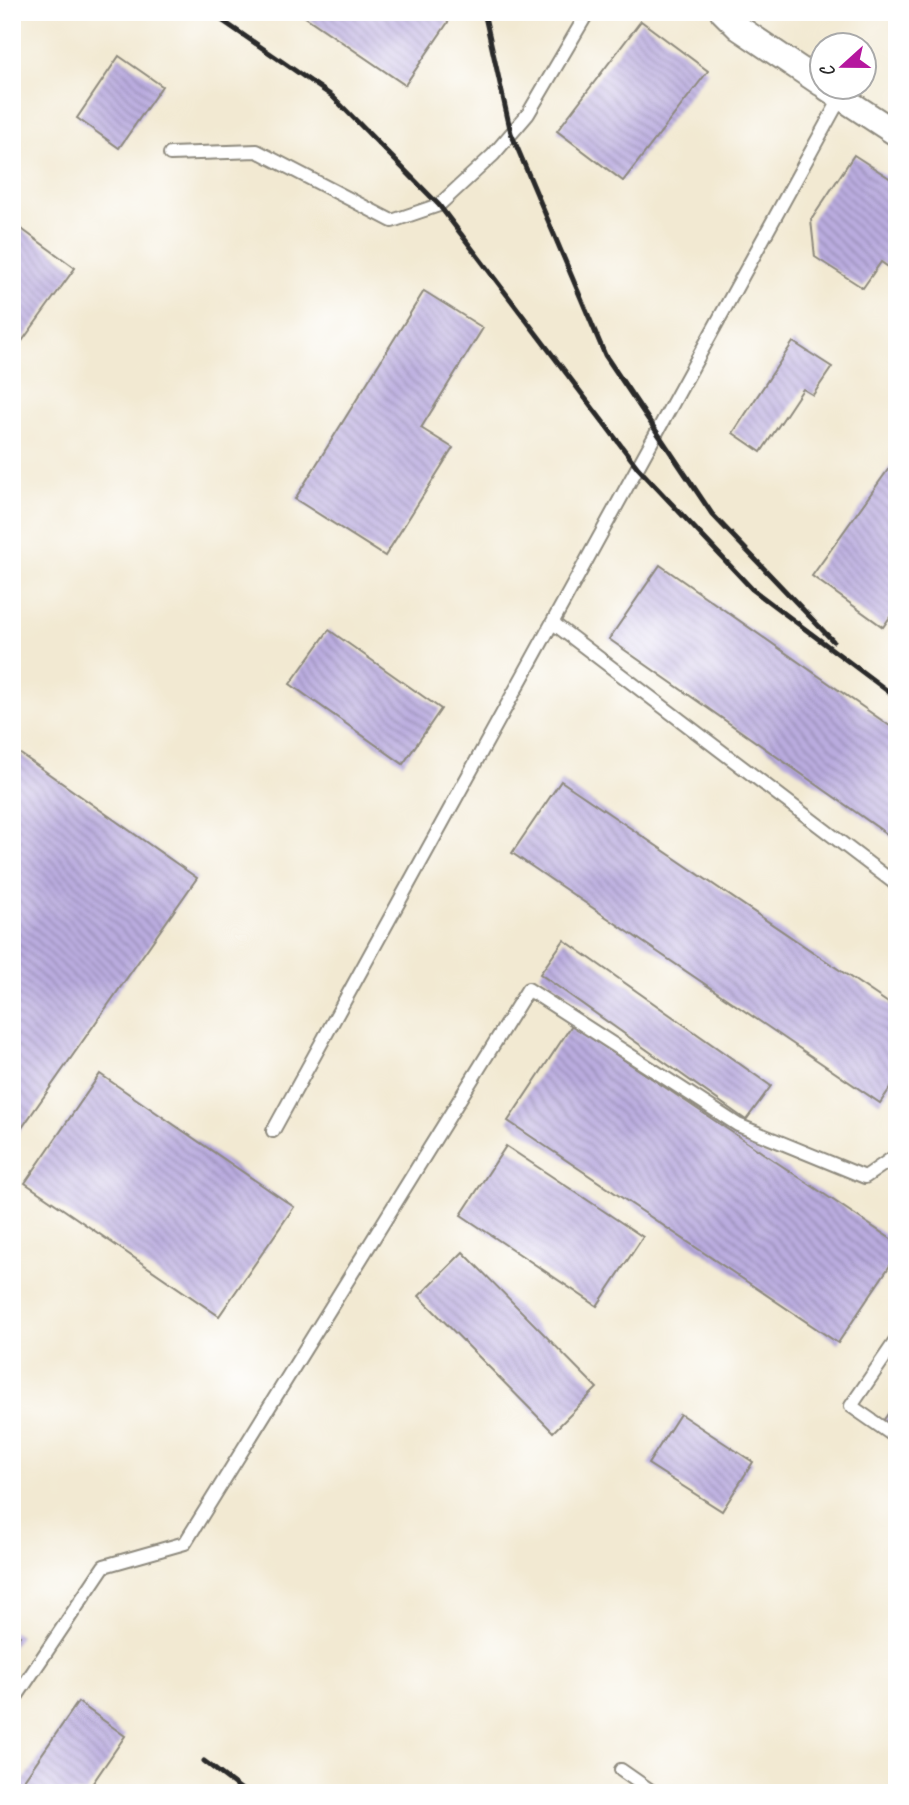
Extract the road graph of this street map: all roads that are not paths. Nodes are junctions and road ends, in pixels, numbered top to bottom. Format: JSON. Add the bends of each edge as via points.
{"nodes":[{"id":1,"x":588,"y":12,"type":"edge"},
{"id":2,"x":723,"y":12,"type":"edge"},
{"id":3,"x":808,"y":74,"type":"edge"},
{"id":4,"x":823,"y":102,"type":"edge"},
{"id":5,"x":849,"y":102,"type":"edge"},
{"id":6,"x":897,"y":134,"type":"edge"},
{"id":7,"x":170,"y":154,"type":"dead end"},
{"id":8,"x":552,"y":624,"type":"junction"},
{"id":9,"x":897,"y":885,"type":"edge"},
{"id":10,"x":273,"y":1131,"type":"dead end"},
{"id":11,"x":897,"y":1155,"type":"edge"},
{"id":12,"x":897,"y":1339,"type":"edge"},
{"id":13,"x":897,"y":1438,"type":"edge"},
{"id":14,"x":12,"y":1703,"type":"edge"},
{"id":15,"x":621,"y":1770,"type":"dead end"},
{"id":16,"x":654,"y":1793,"type":"edge"}],
"edges":[{"from":1,"to":7,"type":"lane","via":[[528,114],[493,155],[439,205],[418,213],[392,221],[257,151]]},
{"from":2,"to":3,"type":"street","via":[[739,29]]},
{"from":4,"to":8,"type":"lane"},
{"from":5,"to":6,"type":"street"},
{"from":8,"to":9,"type":"lane"},
{"from":8,"to":10,"type":"lane"},
{"from":11,"to":14,"type":"lane","via":[[865,1177],[738,1125],[528,989],[185,1543],[104,1566]]},
{"from":12,"to":13,"type":"lane","via":[[851,1406]]},
{"from":15,"to":16,"type":"lane"}]}
